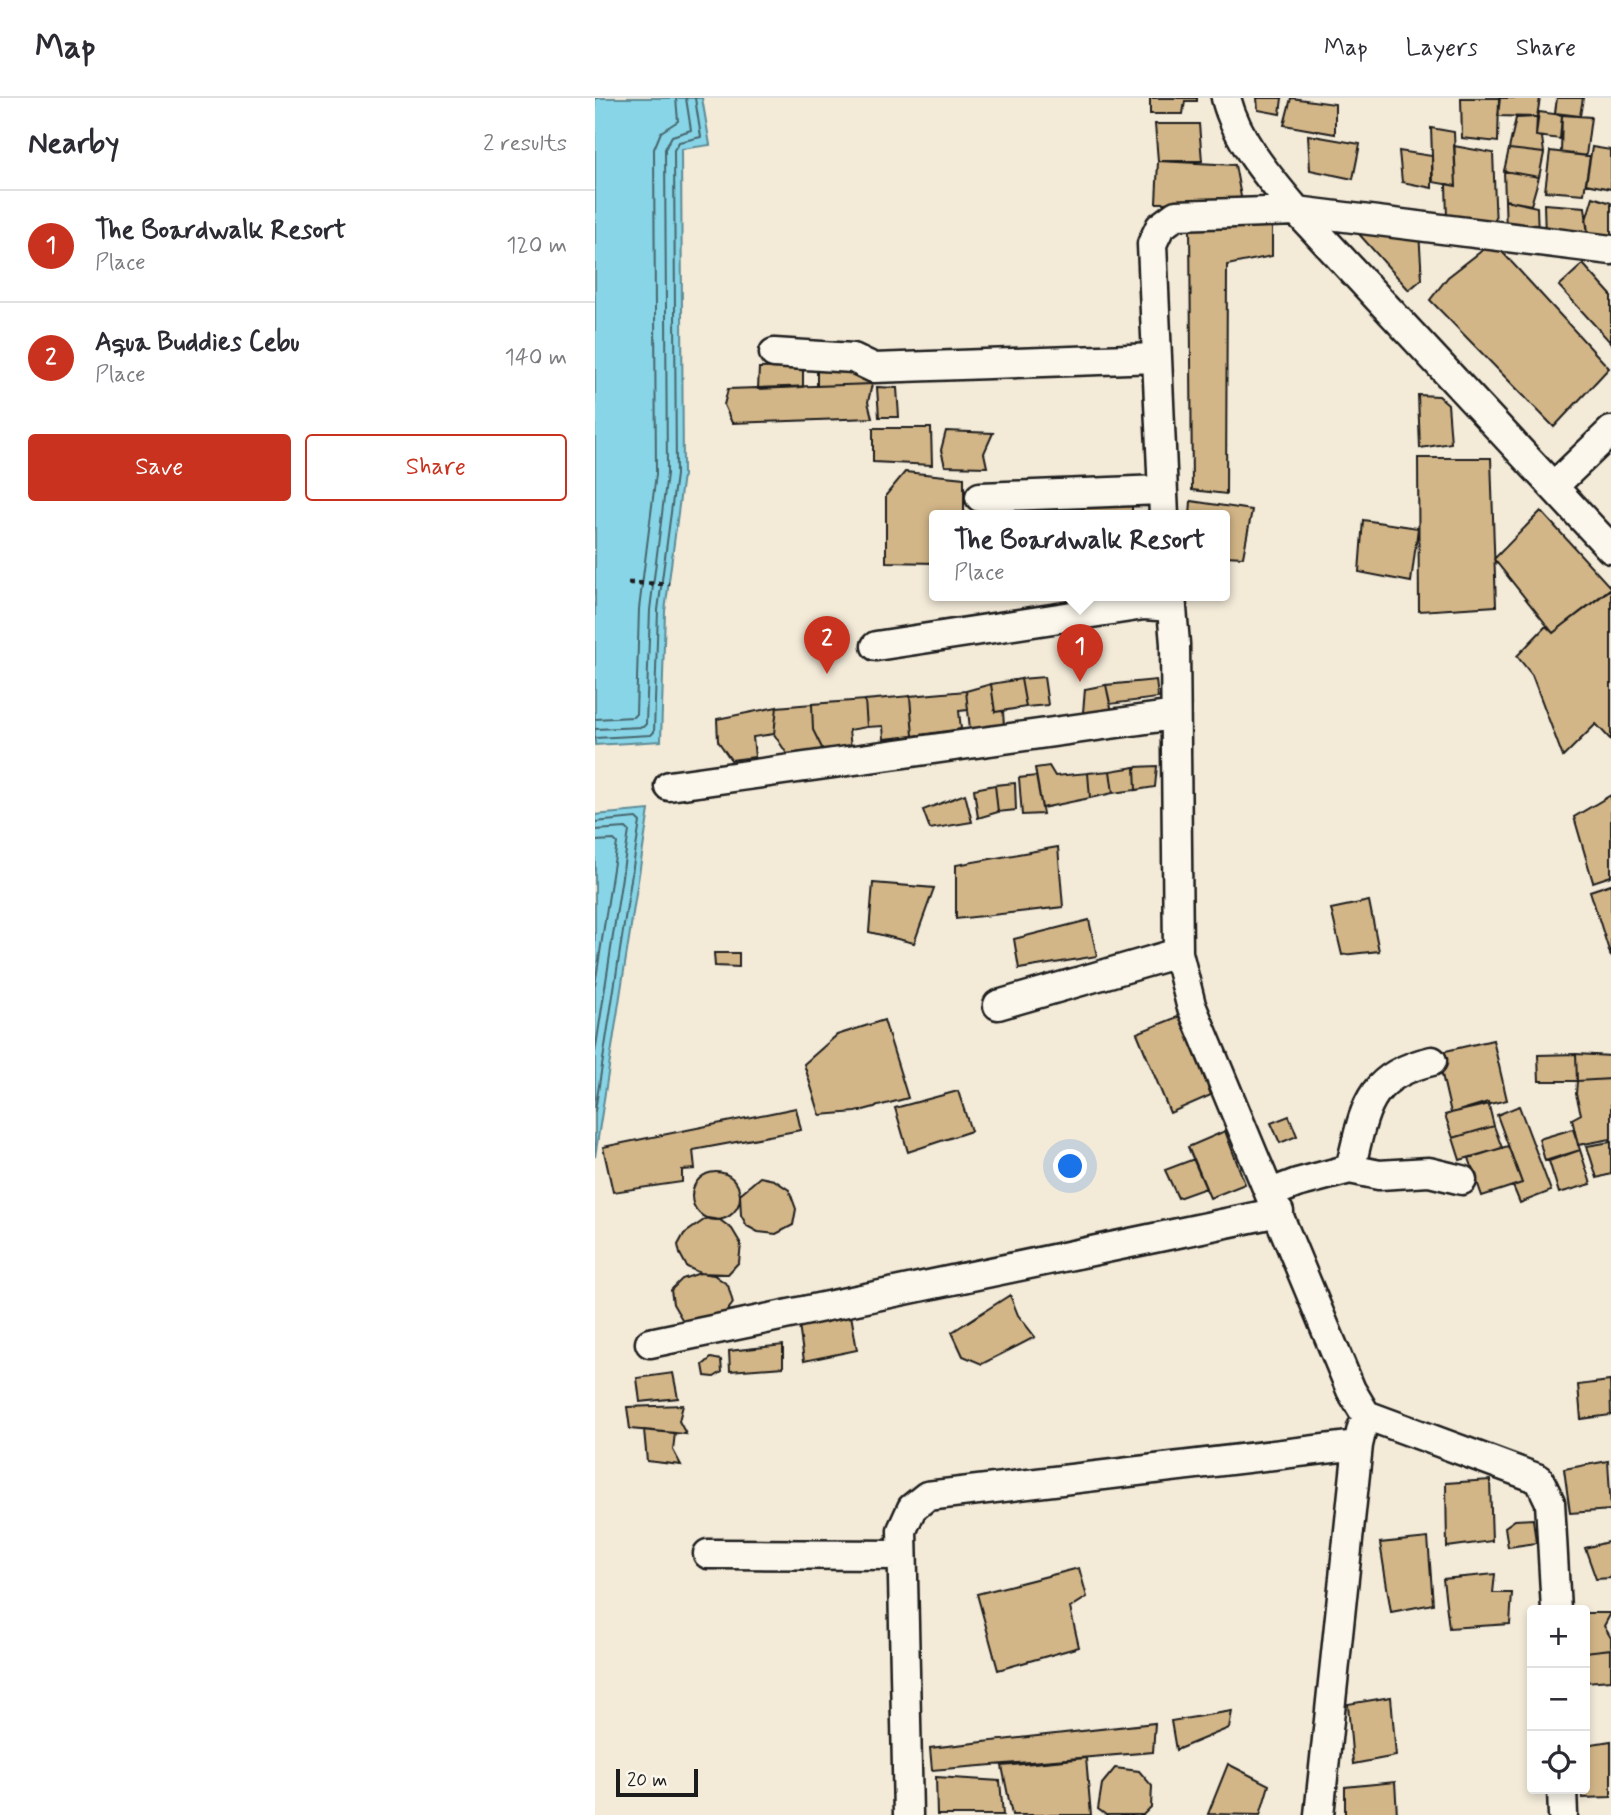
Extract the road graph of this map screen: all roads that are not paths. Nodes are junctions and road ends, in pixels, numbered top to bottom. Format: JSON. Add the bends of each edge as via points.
{"nodes":[{"id":1,"x":1226,"y":98,"type":"edge"},
{"id":2,"x":1297,"y":211,"type":"junction"},
{"id":3,"x":1611,"y":250,"type":"edge"},
{"id":4,"x":774,"y":353,"type":"dead end"},
{"id":5,"x":1157,"y":358,"type":"junction"},
{"id":6,"x":1611,"y":431,"type":"edge"},
{"id":7,"x":1554,"y":486,"type":"junction"},
{"id":8,"x":980,"y":498,"type":"dead end"},
{"id":9,"x":1163,"y":503,"type":"edge"},
{"id":10,"x":1611,"y":549,"type":"edge"},
{"id":11,"x":1172,"y":602,"type":"edge"},
{"id":12,"x":876,"y":646,"type":"dead end"},
{"id":13,"x":1175,"y":715,"type":"junction"},
{"id":14,"x":669,"y":786,"type":"dead end"},
{"id":15,"x":1178,"y":953,"type":"junction"},
{"id":16,"x":998,"y":1005,"type":"dead end"},
{"id":17,"x":1431,"y":1061,"type":"dead end"},
{"id":18,"x":1350,"y":1169,"type":"junction"},
{"id":19,"x":1462,"y":1180,"type":"dead end"},
{"id":20,"x":1275,"y":1203,"type":"junction"},
{"id":21,"x":650,"y":1343,"type":"dead end"},
{"id":22,"x":1366,"y":1415,"type":"junction"},
{"id":23,"x":1358,"y":1445,"type":"junction"},
{"id":24,"x":708,"y":1554,"type":"dead end"},
{"id":25,"x":901,"y":1555,"type":"junction"},
{"id":26,"x":1556,"y":1605,"type":"edge"},
{"id":27,"x":1563,"y":1794,"type":"edge"},
{"id":28,"x":908,"y":1815,"type":"edge"},
{"id":29,"x":1319,"y":1815,"type":"edge"},
{"id":30,"x":1563,"y":1815,"type":"edge"}],
"edges":[{"from":1,"to":2,"type":"street","via":[[1262,169]]},
{"from":2,"to":3,"type":"street"},
{"from":2,"to":5,"type":"street","via":[[1176,215],[1160,227],[1152,244]]},
{"from":2,"to":7,"type":"street"},
{"from":4,"to":5,"type":"street","via":[[853,358],[874,368]]},
{"from":5,"to":9,"type":"street"},
{"from":6,"to":7,"type":"street"},
{"from":7,"to":10,"type":"street"},
{"from":8,"to":9,"type":"street"},
{"from":11,"to":12,"type":"street"},
{"from":11,"to":13,"type":"street"},
{"from":13,"to":14,"type":"street"},
{"from":13,"to":15,"type":"street"},
{"from":15,"to":16,"type":"street"},
{"from":15,"to":20,"type":"street","via":[[1191,1005]]},
{"from":17,"to":18,"type":"street","via":[[1401,1068],[1379,1087],[1365,1110]]},
{"from":18,"to":19,"type":"street","via":[[1379,1174],[1429,1172]]},
{"from":18,"to":20,"type":"street","via":[[1297,1183]]},
{"from":20,"to":21,"type":"street"},
{"from":20,"to":22,"type":"street","via":[[1351,1390]]},
{"from":22,"to":23,"type":"street"},
{"from":22,"to":26,"type":"street","via":[[1539,1479],[1550,1502]]},
{"from":23,"to":25,"type":"street","via":[[927,1496],[912,1508],[902,1530]]},
{"from":23,"to":29,"type":"street"},
{"from":24,"to":25,"type":"street"},
{"from":25,"to":28,"type":"street"},
{"from":27,"to":30,"type":"street"}]}
